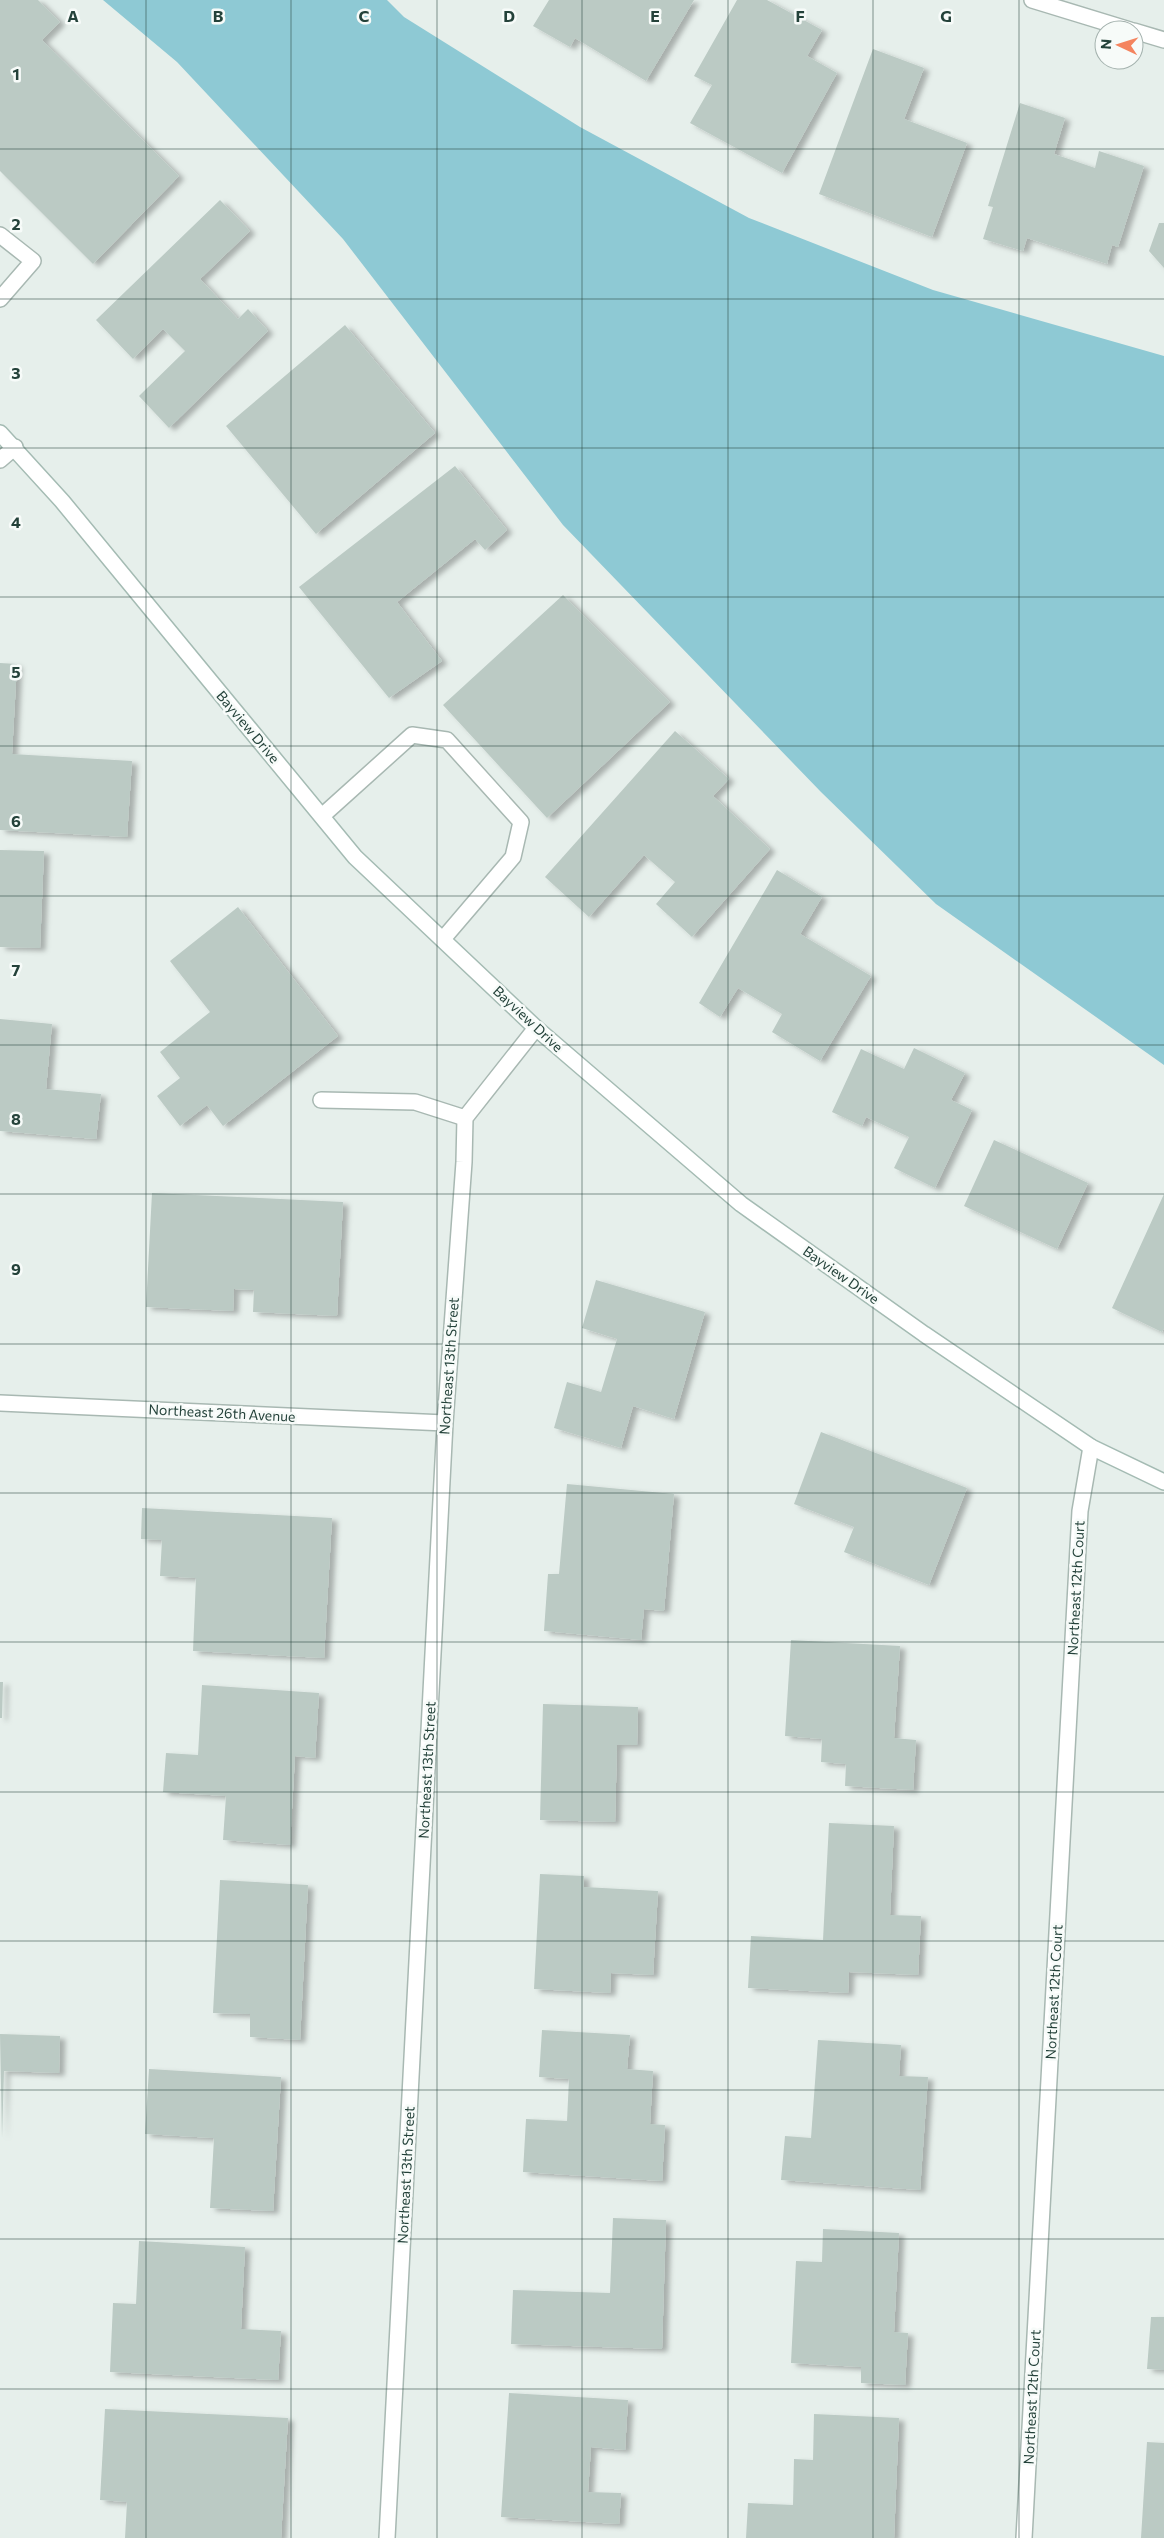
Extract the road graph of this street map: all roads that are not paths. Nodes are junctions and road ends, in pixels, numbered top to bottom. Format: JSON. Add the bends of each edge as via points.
{"nodes":[{"id":1,"x":1032,"y":0,"type":"edge"},
{"id":2,"x":1097,"y":20,"type":"edge"},
{"id":3,"x":1144,"y":34,"type":"edge"},
{"id":4,"x":1164,"y":40,"type":"edge"},
{"id":5,"x":0,"y":235,"type":"edge"},
{"id":6,"x":0,"y":299,"type":"edge"},
{"id":7,"x":0,"y":433,"type":"edge"},
{"id":8,"x":15,"y":447,"type":"junction"},
{"id":9,"x":0,"y":460,"type":"edge"},
{"id":10,"x":322,"y":816,"type":"junction"},
{"id":11,"x":443,"y":939,"type":"junction"},
{"id":12,"x":536,"y":1028,"type":"junction"},
{"id":13,"x":322,"y":1100,"type":"dead end"},
{"id":14,"x":465,"y":1118,"type":"junction"},
{"id":15,"x":0,"y":1403,"type":"edge"},
{"id":16,"x":445,"y":1422,"type":"junction"},
{"id":17,"x":1091,"y":1447,"type":"junction"},
{"id":18,"x":1164,"y":1482,"type":"edge"},
{"id":19,"x":387,"y":2538,"type":"edge"},
{"id":20,"x":1024,"y":2538,"type":"edge"}],
"edges":[{"from":1,"to":2,"type":"street"},
{"from":3,"to":4,"type":"street"},
{"from":5,"to":6,"type":"street","via":[[33,261]]},
{"from":7,"to":8,"type":"street","name":"Bayview Drive"},
{"from":8,"to":9,"type":"street"},
{"from":8,"to":10,"type":"street","name":"Bayview Drive"},
{"from":10,"to":11,"type":"street","name":"Bayview Drive","via":[[355,856]]},
{"from":10,"to":11,"type":"street","via":[[412,735],[447,740],[521,822],[513,858]]},
{"from":11,"to":12,"type":"street","name":"Bayview Drive"},
{"from":12,"to":14,"type":"street"},
{"from":12,"to":17,"type":"street","name":"Bayview Drive","via":[[740,1204]]},
{"from":13,"to":14,"type":"street","via":[[415,1102]]},
{"from":14,"to":16,"type":"street","name":"Northeast 13th Street"},
{"from":15,"to":16,"type":"street","name":"Northeast 26th Avenue"},
{"from":16,"to":19,"type":"street","name":"Northeast 13th Street"},
{"from":17,"to":18,"type":"street","name":"Bayview Drive"},
{"from":17,"to":20,"type":"street","name":"Northeast 12th Court","via":[[1080,1511]]}]}
